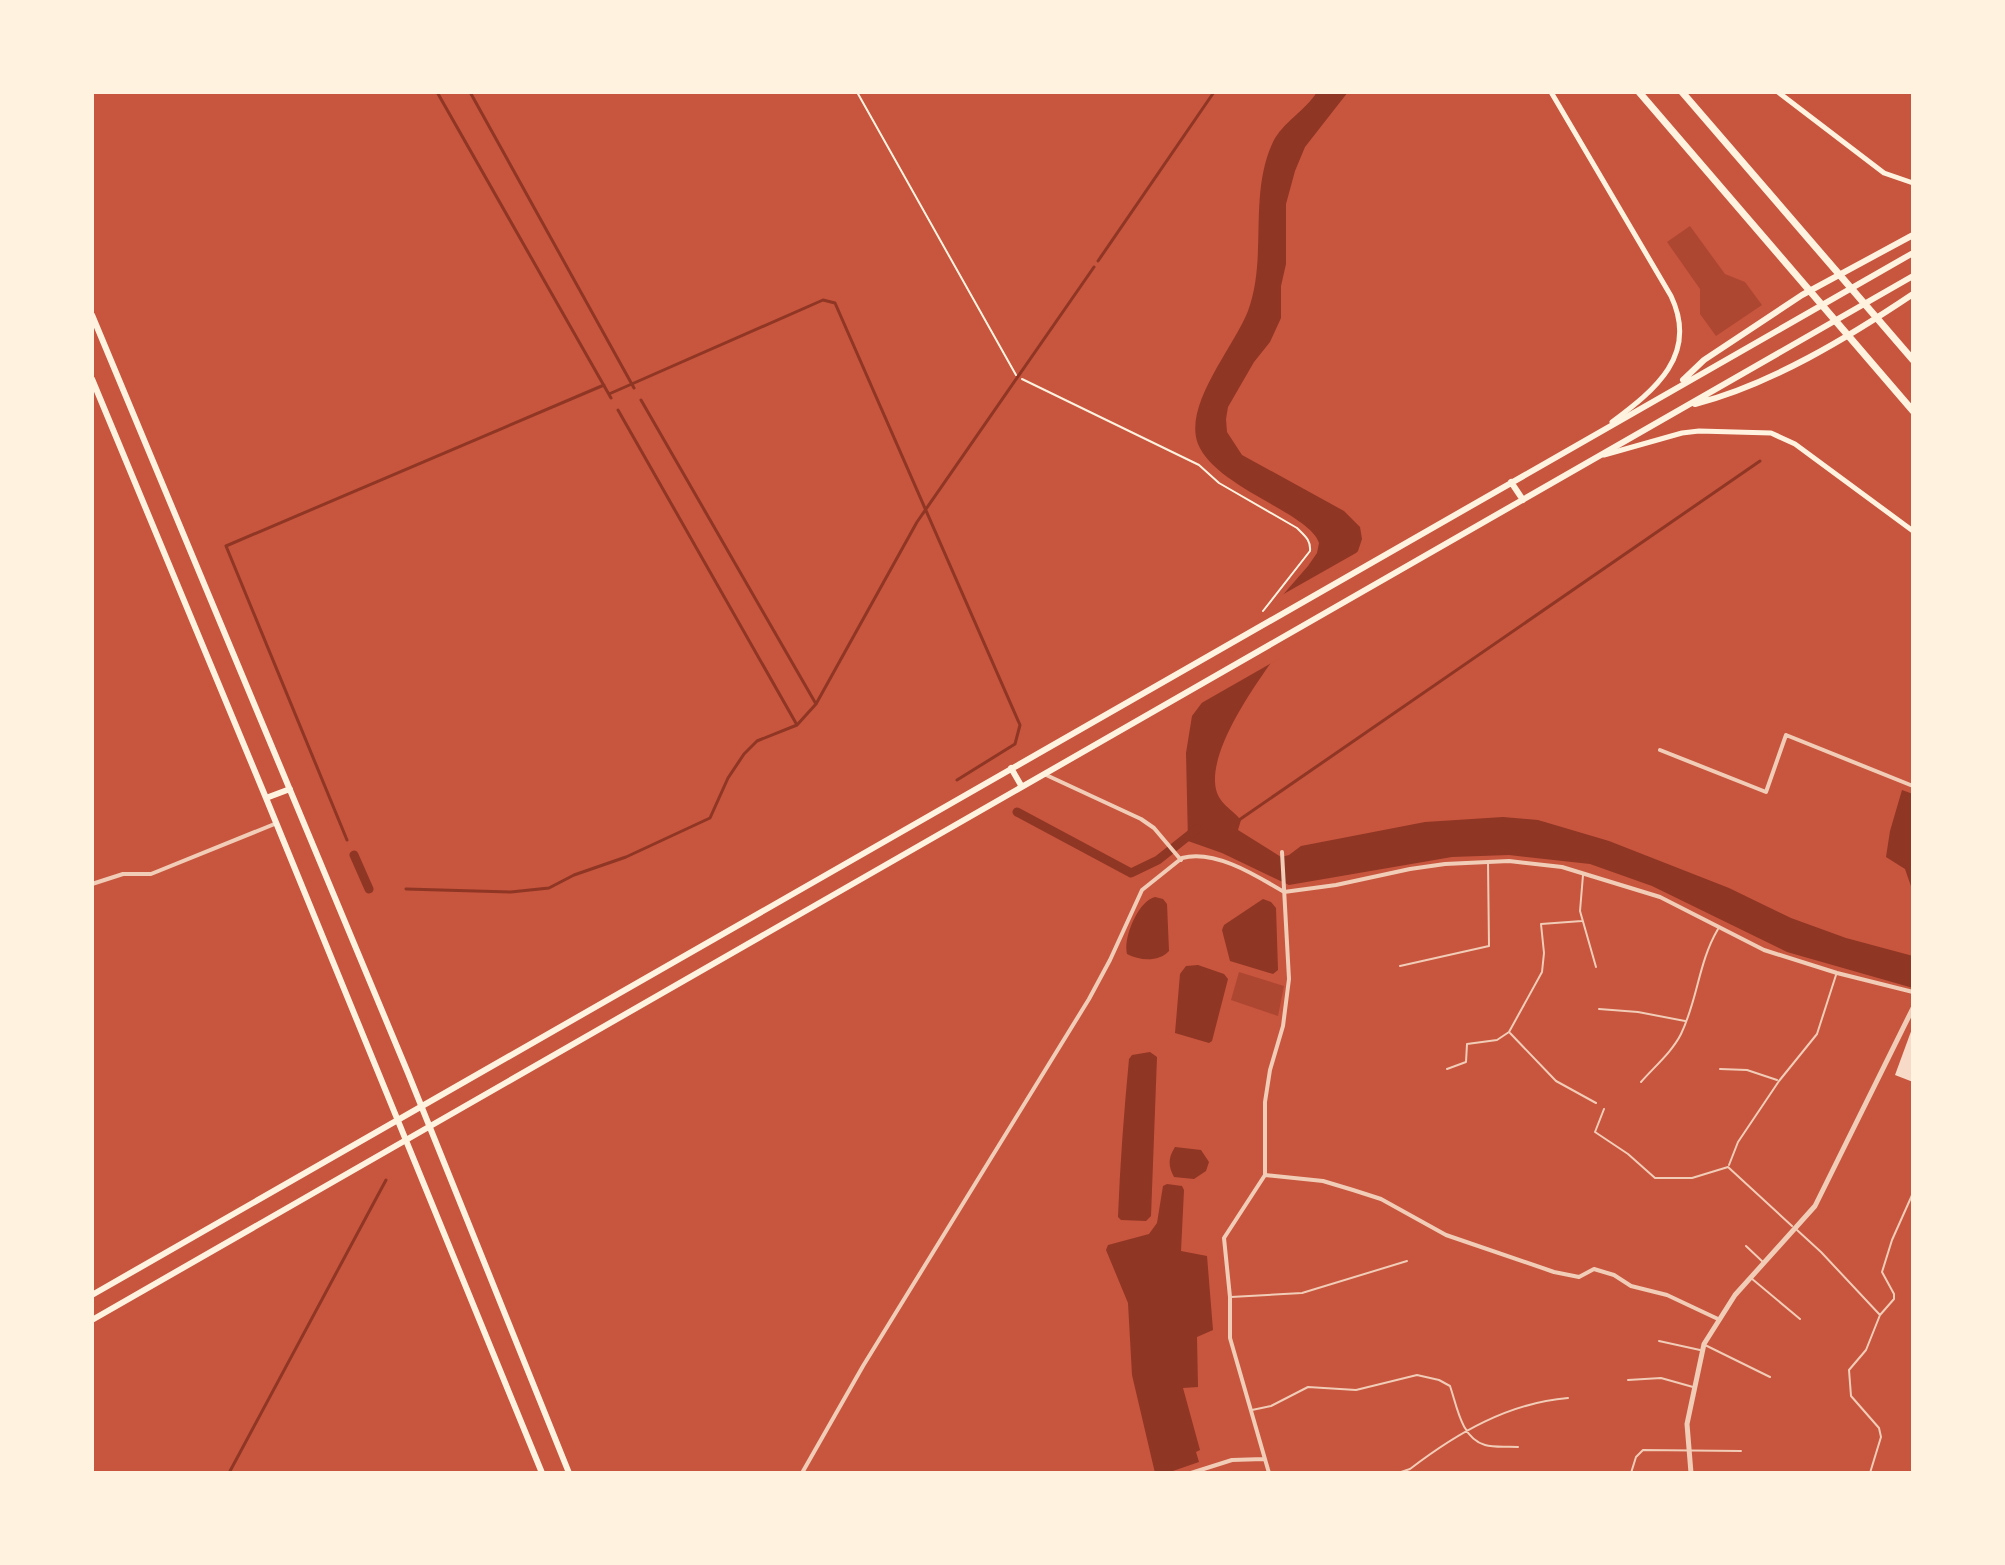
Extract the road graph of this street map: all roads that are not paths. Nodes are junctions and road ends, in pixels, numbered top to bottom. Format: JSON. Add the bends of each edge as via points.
{"nodes":[{"id":1,"x":1551,"y":92,"type":"edge"},
{"id":2,"x":1639,"y":92,"type":"edge"},
{"id":3,"x":1682,"y":92,"type":"edge"},
{"id":4,"x":1778,"y":92,"type":"edge"},
{"id":5,"x":1913,"y":183,"type":"edge"},
{"id":6,"x":1913,"y":235,"type":"edge"},
{"id":7,"x":1913,"y":253,"type":"edge"},
{"id":8,"x":1913,"y":276,"type":"edge"},
{"id":9,"x":1913,"y":294,"type":"edge"},
{"id":10,"x":92,"y":315,"type":"edge"},
{"id":11,"x":1913,"y":360,"type":"edge"},
{"id":12,"x":92,"y":379,"type":"edge"},
{"id":13,"x":1678,"y":386,"type":"junction"},
{"id":14,"x":1688,"y":405,"type":"junction"},
{"id":15,"x":1913,"y":411,"type":"edge"},
{"id":16,"x":1604,"y":428,"type":"junction"},
{"id":17,"x":1595,"y":458,"type":"junction"},
{"id":18,"x":1511,"y":482,"type":"junction"},
{"id":19,"x":1523,"y":500,"type":"junction"},
{"id":20,"x":1913,"y":531,"type":"edge"},
{"id":21,"x":1660,"y":750,"type":"dead end"},
{"id":22,"x":1011,"y":768,"type":"junction"},
{"id":23,"x":1044,"y":774,"type":"junction"},
{"id":24,"x":1913,"y":786,"type":"edge"},
{"id":25,"x":1022,"y":787,"type":"junction"},
{"id":26,"x":290,"y":789,"type":"junction"},
{"id":27,"x":266,"y":798,"type":"junction"},
{"id":28,"x":277,"y":823,"type":"junction"},
{"id":29,"x":1282,"y":852,"type":"dead end"},
{"id":30,"x":1181,"y":860,"type":"junction"},
{"id":31,"x":1488,"y":861,"type":"junction"},
{"id":32,"x":1584,"y":874,"type":"junction"},
{"id":33,"x":92,"y":884,"type":"edge"},
{"id":34,"x":1284,"y":889,"type":"junction"},
{"id":35,"x":1582,"y":921,"type":"junction"},
{"id":36,"x":1718,"y":928,"type":"junction"},
{"id":37,"x":1400,"y":966,"type":"dead end"},
{"id":38,"x":1596,"y":967,"type":"dead end"},
{"id":39,"x":1837,"y":973,"type":"junction"},
{"id":40,"x":1913,"y":992,"type":"edge"},
{"id":41,"x":1913,"y":1008,"type":"edge"},
{"id":42,"x":1599,"y":1009,"type":"dead end"},
{"id":43,"x":1911,"y":1017,"type":"edge"},
{"id":44,"x":1686,"y":1021,"type":"junction"},
{"id":45,"x":1509,"y":1032,"type":"junction"},
{"id":46,"x":1447,"y":1069,"type":"dead end"},
{"id":47,"x":1720,"y":1069,"type":"dead end"},
{"id":48,"x":1779,"y":1081,"type":"junction"},
{"id":49,"x":1641,"y":1082,"type":"dead end"},
{"id":50,"x":1596,"y":1103,"type":"dead end"},
{"id":51,"x":421,"y":1107,"type":"junction"},
{"id":52,"x":1604,"y":1109,"type":"dead end"},
{"id":53,"x":397,"y":1120,"type":"junction"},
{"id":54,"x":429,"y":1127,"type":"junction"},
{"id":55,"x":405,"y":1140,"type":"junction"},
{"id":56,"x":1728,"y":1167,"type":"junction"},
{"id":57,"x":1265,"y":1175,"type":"junction"},
{"id":58,"x":1913,"y":1193,"type":"edge"},
{"id":59,"x":1796,"y":1229,"type":"junction"},
{"id":60,"x":1746,"y":1246,"type":"dead end"},
{"id":61,"x":1407,"y":1261,"type":"dead end"},
{"id":62,"x":1765,"y":1264,"type":"junction"},
{"id":63,"x":1750,"y":1278,"type":"junction"},
{"id":64,"x":92,"y":1295,"type":"edge"},
{"id":65,"x":1230,"y":1297,"type":"junction"},
{"id":66,"x":1880,"y":1315,"type":"junction"},
{"id":67,"x":1718,"y":1319,"type":"junction"},
{"id":68,"x":1800,"y":1319,"type":"dead end"},
{"id":69,"x":92,"y":1320,"type":"edge"},
{"id":70,"x":1659,"y":1341,"type":"dead end"},
{"id":71,"x":1702,"y":1347,"type":"junction"},
{"id":72,"x":1770,"y":1377,"type":"dead end"},
{"id":73,"x":1628,"y":1380,"type":"dead end"},
{"id":74,"x":1694,"y":1387,"type":"junction"},
{"id":75,"x":1568,"y":1398,"type":"dead end"},
{"id":76,"x":1251,"y":1411,"type":"junction"},
{"id":77,"x":1467,"y":1431,"type":"junction"},
{"id":78,"x":1518,"y":1447,"type":"dead end"},
{"id":79,"x":1741,"y":1451,"type":"dead end"},
{"id":80,"x":1688,"y":1452,"type":"junction"},
{"id":81,"x":1264,"y":1459,"type":"junction"},
{"id":82,"x":542,"y":1473,"type":"edge"},
{"id":83,"x":569,"y":1473,"type":"edge"},
{"id":84,"x":802,"y":1473,"type":"edge"},
{"id":85,"x":1191,"y":1473,"type":"edge"},
{"id":86,"x":1269,"y":1473,"type":"edge"},
{"id":87,"x":1398,"y":1473,"type":"edge"},
{"id":88,"x":1631,"y":1473,"type":"edge"},
{"id":89,"x":1691,"y":1473,"type":"edge"},
{"id":90,"x":1870,"y":1473,"type":"edge"}],
"edges":[{"from":1,"to":16,"type":"main road","via":[[1671,296],[1678,317],[1680,339],[1669,370]]},
{"from":2,"to":15,"type":"highway"},
{"from":3,"to":11,"type":"highway"},
{"from":4,"to":5,"type":"main road","via":[[1884,173]]},
{"from":6,"to":13,"type":"main road","via":[[1802,295],[1704,360]]},
{"from":7,"to":13,"type":"main road"},
{"from":8,"to":14,"type":"main road"},
{"from":9,"to":14,"type":"main road","via":[[1788,366],[1725,395]]},
{"from":10,"to":26,"type":"main road"},
{"from":12,"to":27,"type":"main road"},
{"from":13,"to":16,"type":"main road"},
{"from":14,"to":17,"type":"main road"},
{"from":16,"to":18,"type":"main road"},
{"from":17,"to":19,"type":"main road"},
{"from":17,"to":20,"type":"main road","via":[[1682,433],[1771,433],[1795,444]]},
{"from":18,"to":19,"type":"main road"},
{"from":18,"to":22,"type":"main road"},
{"from":19,"to":23,"type":"main road"},
{"from":21,"to":24,"type":"street","via":[[1766,792],[1786,735]]},
{"from":22,"to":25,"type":"main road"},
{"from":22,"to":51,"type":"main road"},
{"from":23,"to":25,"type":"main road"},
{"from":23,"to":30,"type":"street","via":[[1154,828]]},
{"from":25,"to":54,"type":"main road"},
{"from":26,"to":27,"type":"main road"},
{"from":26,"to":51,"type":"main road"},
{"from":27,"to":28,"type":"main road"},
{"from":28,"to":33,"type":"street","via":[[151,874],[123,874]]},
{"from":28,"to":53,"type":"main road"},
{"from":29,"to":34,"type":"street"},
{"from":30,"to":34,"type":"street","via":[[1221,861]]},
{"from":30,"to":84,"type":"street","via":[[1142,890],[1089,999]]},
{"from":31,"to":32,"type":"street"},
{"from":31,"to":34,"type":"street"},
{"from":31,"to":37,"type":"lane","via":[[1489,946]]},
{"from":32,"to":35,"type":"lane"},
{"from":32,"to":36,"type":"street","via":[[1660,897]]},
{"from":34,"to":57,"type":"street","via":[[1288,994],[1265,1102]]},
{"from":35,"to":38,"type":"lane"},
{"from":35,"to":45,"type":"lane","via":[[1541,924],[1542,972]]},
{"from":36,"to":39,"type":"street","via":[[1764,950]]},
{"from":36,"to":44,"type":"lane","via":[[1702,961]]},
{"from":39,"to":40,"type":"street"},
{"from":39,"to":48,"type":"lane","via":[[1817,1034]]},
{"from":41,"to":43,"type":"street"},
{"from":42,"to":44,"type":"lane"},
{"from":43,"to":59,"type":"street","via":[[1815,1206]]},
{"from":44,"to":49,"type":"lane"},
{"from":45,"to":46,"type":"lane","via":[[1497,1040],[1467,1044],[1466,1062]]},
{"from":45,"to":50,"type":"lane","via":[[1556,1081]]},
{"from":47,"to":48,"type":"lane","via":[[1747,1070]]},
{"from":48,"to":56,"type":"lane","via":[[1738,1142]]},
{"from":51,"to":53,"type":"main road"},
{"from":51,"to":54,"type":"main road"},
{"from":52,"to":56,"type":"lane","via":[[1595,1132],[1655,1178],[1692,1178]]},
{"from":53,"to":55,"type":"main road"},
{"from":53,"to":64,"type":"main road"},
{"from":54,"to":55,"type":"main road"},
{"from":54,"to":83,"type":"main road"},
{"from":55,"to":69,"type":"main road"},
{"from":55,"to":82,"type":"main road"},
{"from":56,"to":59,"type":"lane"},
{"from":57,"to":65,"type":"street","via":[[1224,1238]]},
{"from":57,"to":67,"type":"street","via":[[1353,1190],[1481,1248],[1579,1277],[1594,1269]]},
{"from":58,"to":66,"type":"lane","via":[[1884,1264],[1883,1276],[1894,1294]]},
{"from":59,"to":62,"type":"street"},
{"from":59,"to":66,"type":"lane"},
{"from":60,"to":62,"type":"lane"},
{"from":61,"to":65,"type":"lane","via":[[1302,1293]]},
{"from":62,"to":63,"type":"street"},
{"from":63,"to":67,"type":"street"},
{"from":63,"to":68,"type":"lane"},
{"from":65,"to":76,"type":"street","via":[[1230,1338]]},
{"from":66,"to":90,"type":"lane","via":[[1849,1374],[1851,1396],[1881,1437]]},
{"from":67,"to":71,"type":"street"},
{"from":70,"to":71,"type":"lane"},
{"from":71,"to":72,"type":"lane"},
{"from":71,"to":74,"type":"street"},
{"from":73,"to":74,"type":"lane","via":[[1661,1378]]},
{"from":74,"to":80,"type":"street"},
{"from":75,"to":77,"type":"lane","via":[[1495,1415]]},
{"from":76,"to":77,"type":"lane","via":[[1308,1387],[1356,1390],[1417,1375],[1450,1386]]},
{"from":76,"to":81,"type":"street"},
{"from":77,"to":78,"type":"lane","via":[[1484,1445]]},
{"from":77,"to":87,"type":"lane"},
{"from":79,"to":80,"type":"lane"},
{"from":80,"to":88,"type":"lane","via":[[1643,1450]]},
{"from":80,"to":89,"type":"street"},
{"from":81,"to":85,"type":"street","via":[[1232,1460]]},
{"from":81,"to":86,"type":"street"}]}
